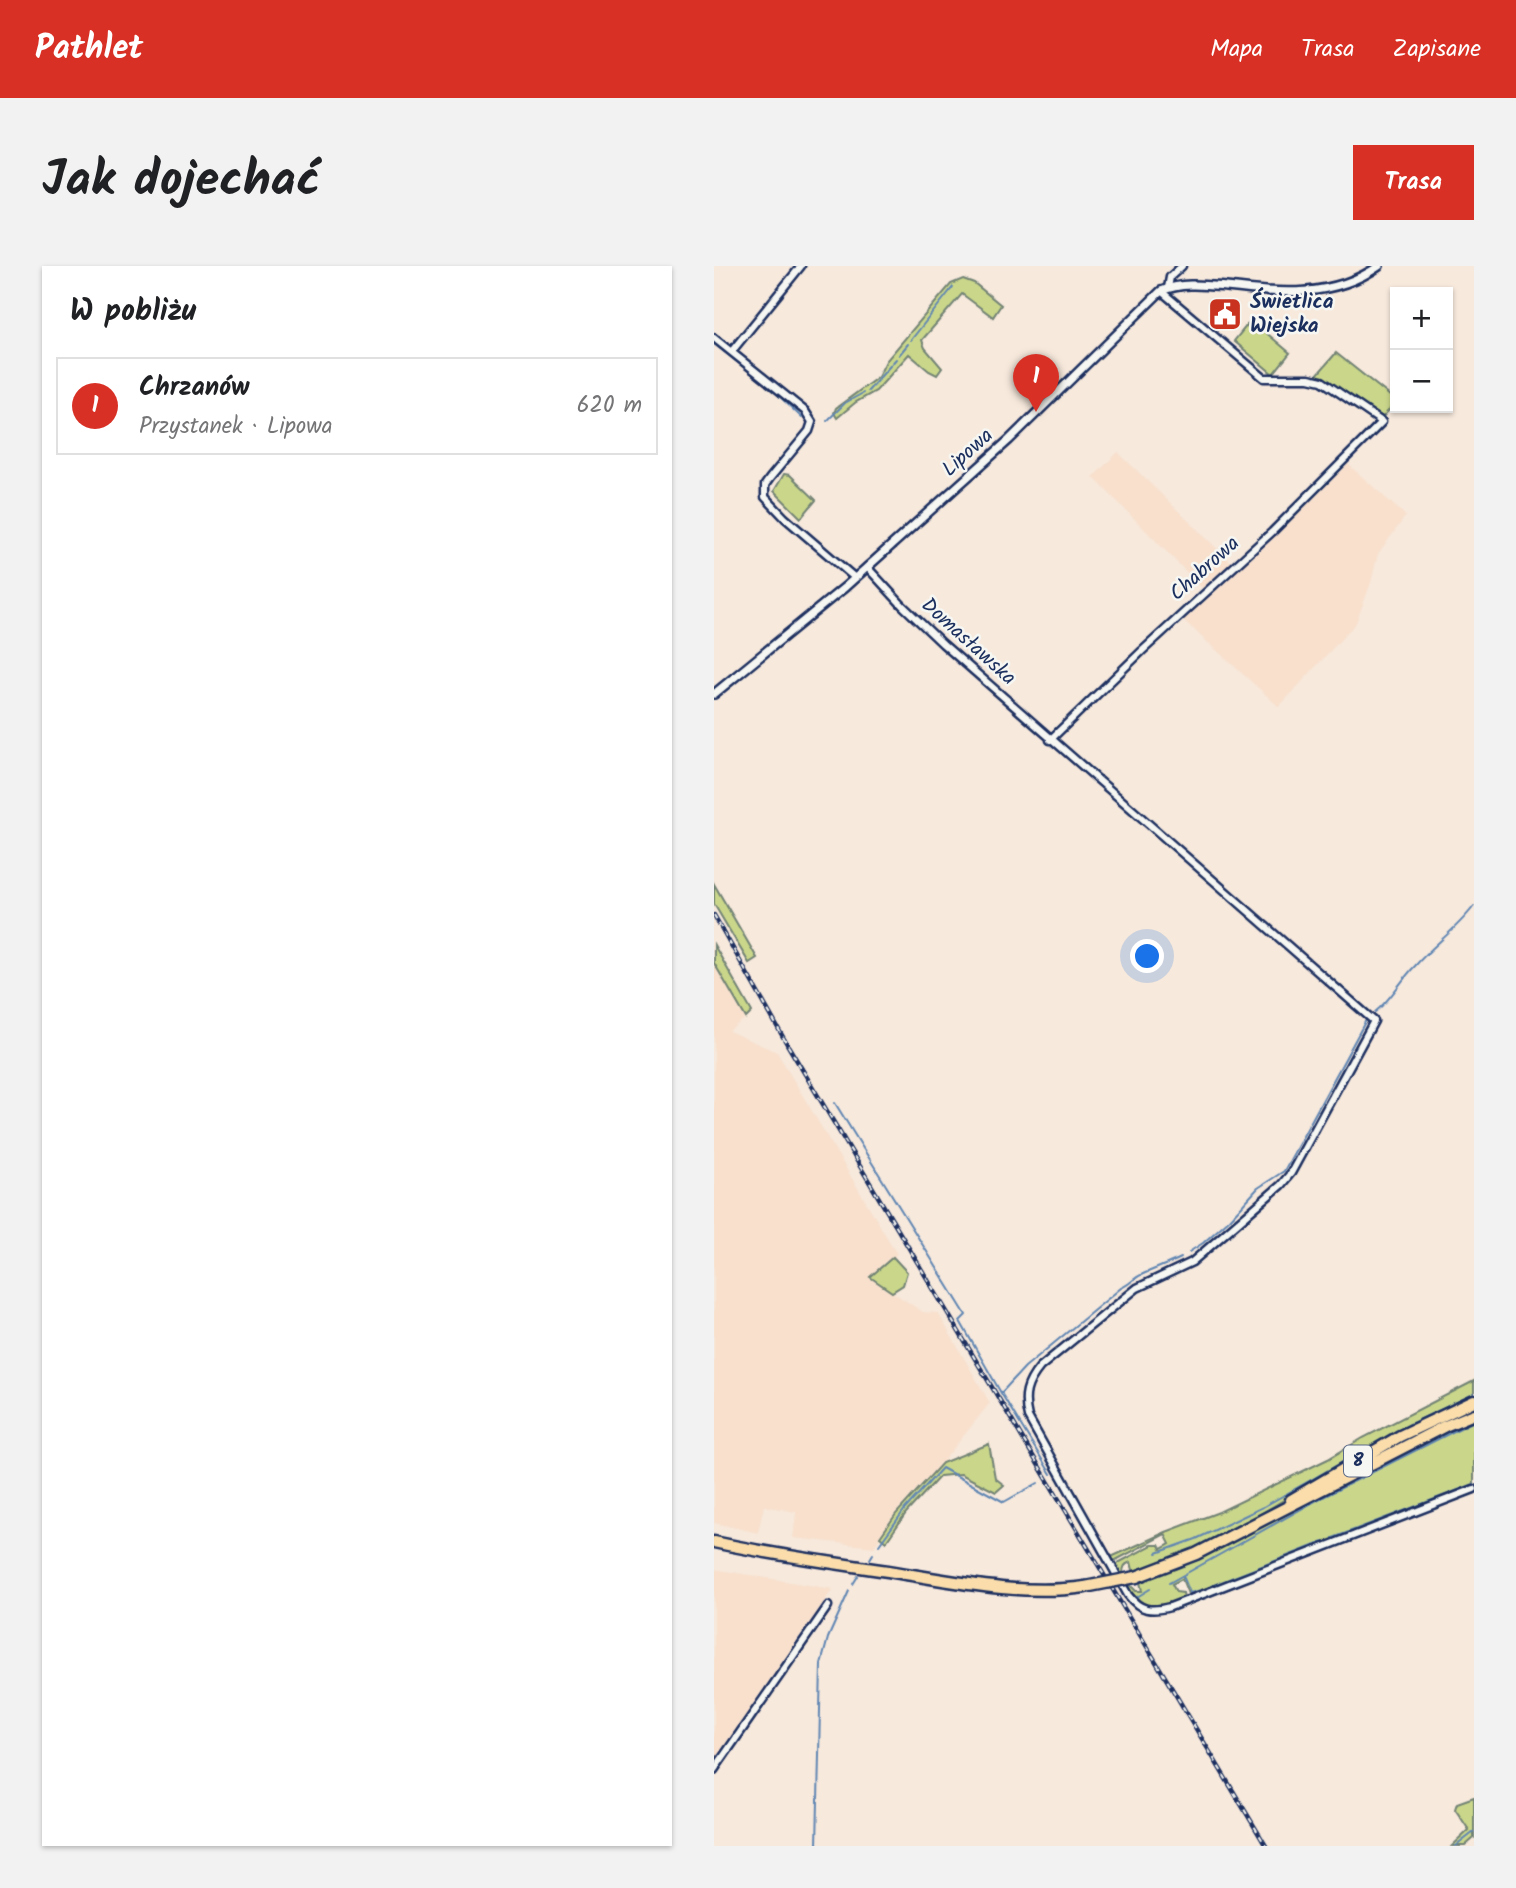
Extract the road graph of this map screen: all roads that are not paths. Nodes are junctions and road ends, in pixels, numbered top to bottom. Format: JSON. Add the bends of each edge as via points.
{"nodes":[{"id":1,"x":801,"y":266,"type":"edge"},
{"id":2,"x":1182,"y":266,"type":"edge"},
{"id":3,"x":1379,"y":266,"type":"edge"},
{"id":4,"x":1165,"y":290,"type":"junction"},
{"id":5,"x":714,"y":338,"type":"edge"},
{"id":6,"x":732,"y":351,"type":"junction"},
{"id":7,"x":867,"y":567,"type":"junction"},
{"id":8,"x":855,"y":578,"type":"junction"},
{"id":9,"x":714,"y":694,"type":"edge"},
{"id":10,"x":1050,"y":740,"type":"junction"},
{"id":11,"x":1474,"y":1401,"type":"edge"},
{"id":12,"x":1474,"y":1414,"type":"edge"},
{"id":13,"x":1474,"y":1489,"type":"edge"},
{"id":14,"x":1245,"y":1528,"type":"junction"},
{"id":15,"x":714,"y":1542,"type":"edge"},
{"id":16,"x":828,"y":1606,"type":"dead end"},
{"id":17,"x":714,"y":1770,"type":"edge"}],
"edges":[{"from":1,"to":6,"type":"street"},
{"from":2,"to":4,"type":"street"},
{"from":3,"to":4,"type":"street","via":[[1356,279],[1303,293],[1185,284]]},
{"from":4,"to":7,"type":"street","name":"Lipowa","via":[[1035,416]]},
{"from":4,"to":10,"type":"street","name":"Chabrowa","via":[[1264,378],[1322,381],[1382,422]]},
{"from":5,"to":6,"type":"street"},
{"from":6,"to":8,"type":"street","via":[[797,404],[812,422],[769,478],[765,497]]},
{"from":7,"to":8,"type":"street","name":"Lipowa"},
{"from":7,"to":10,"type":"street","name":"Domasławska"},
{"from":8,"to":9,"type":"street","name":"Lipowa"},
{"from":10,"to":13,"type":"street","name":"Domasławska","via":[[1374,1021],[1292,1173],[1281,1185],[1192,1262],[1137,1287],[1040,1367],[1028,1383],[1028,1417],[1110,1565],[1135,1604],[1157,1610]]},
{"from":11,"to":14,"type":"highway","number":"8","via":[[1401,1436]]},
{"from":12,"to":14,"type":"highway","number":"8"},
{"from":14,"to":15,"type":"highway","number":"8","bridge":true,"via":[[1181,1561],[1136,1577],[1048,1590],[1000,1587]]},
{"from":16,"to":17,"type":"street"}]}
